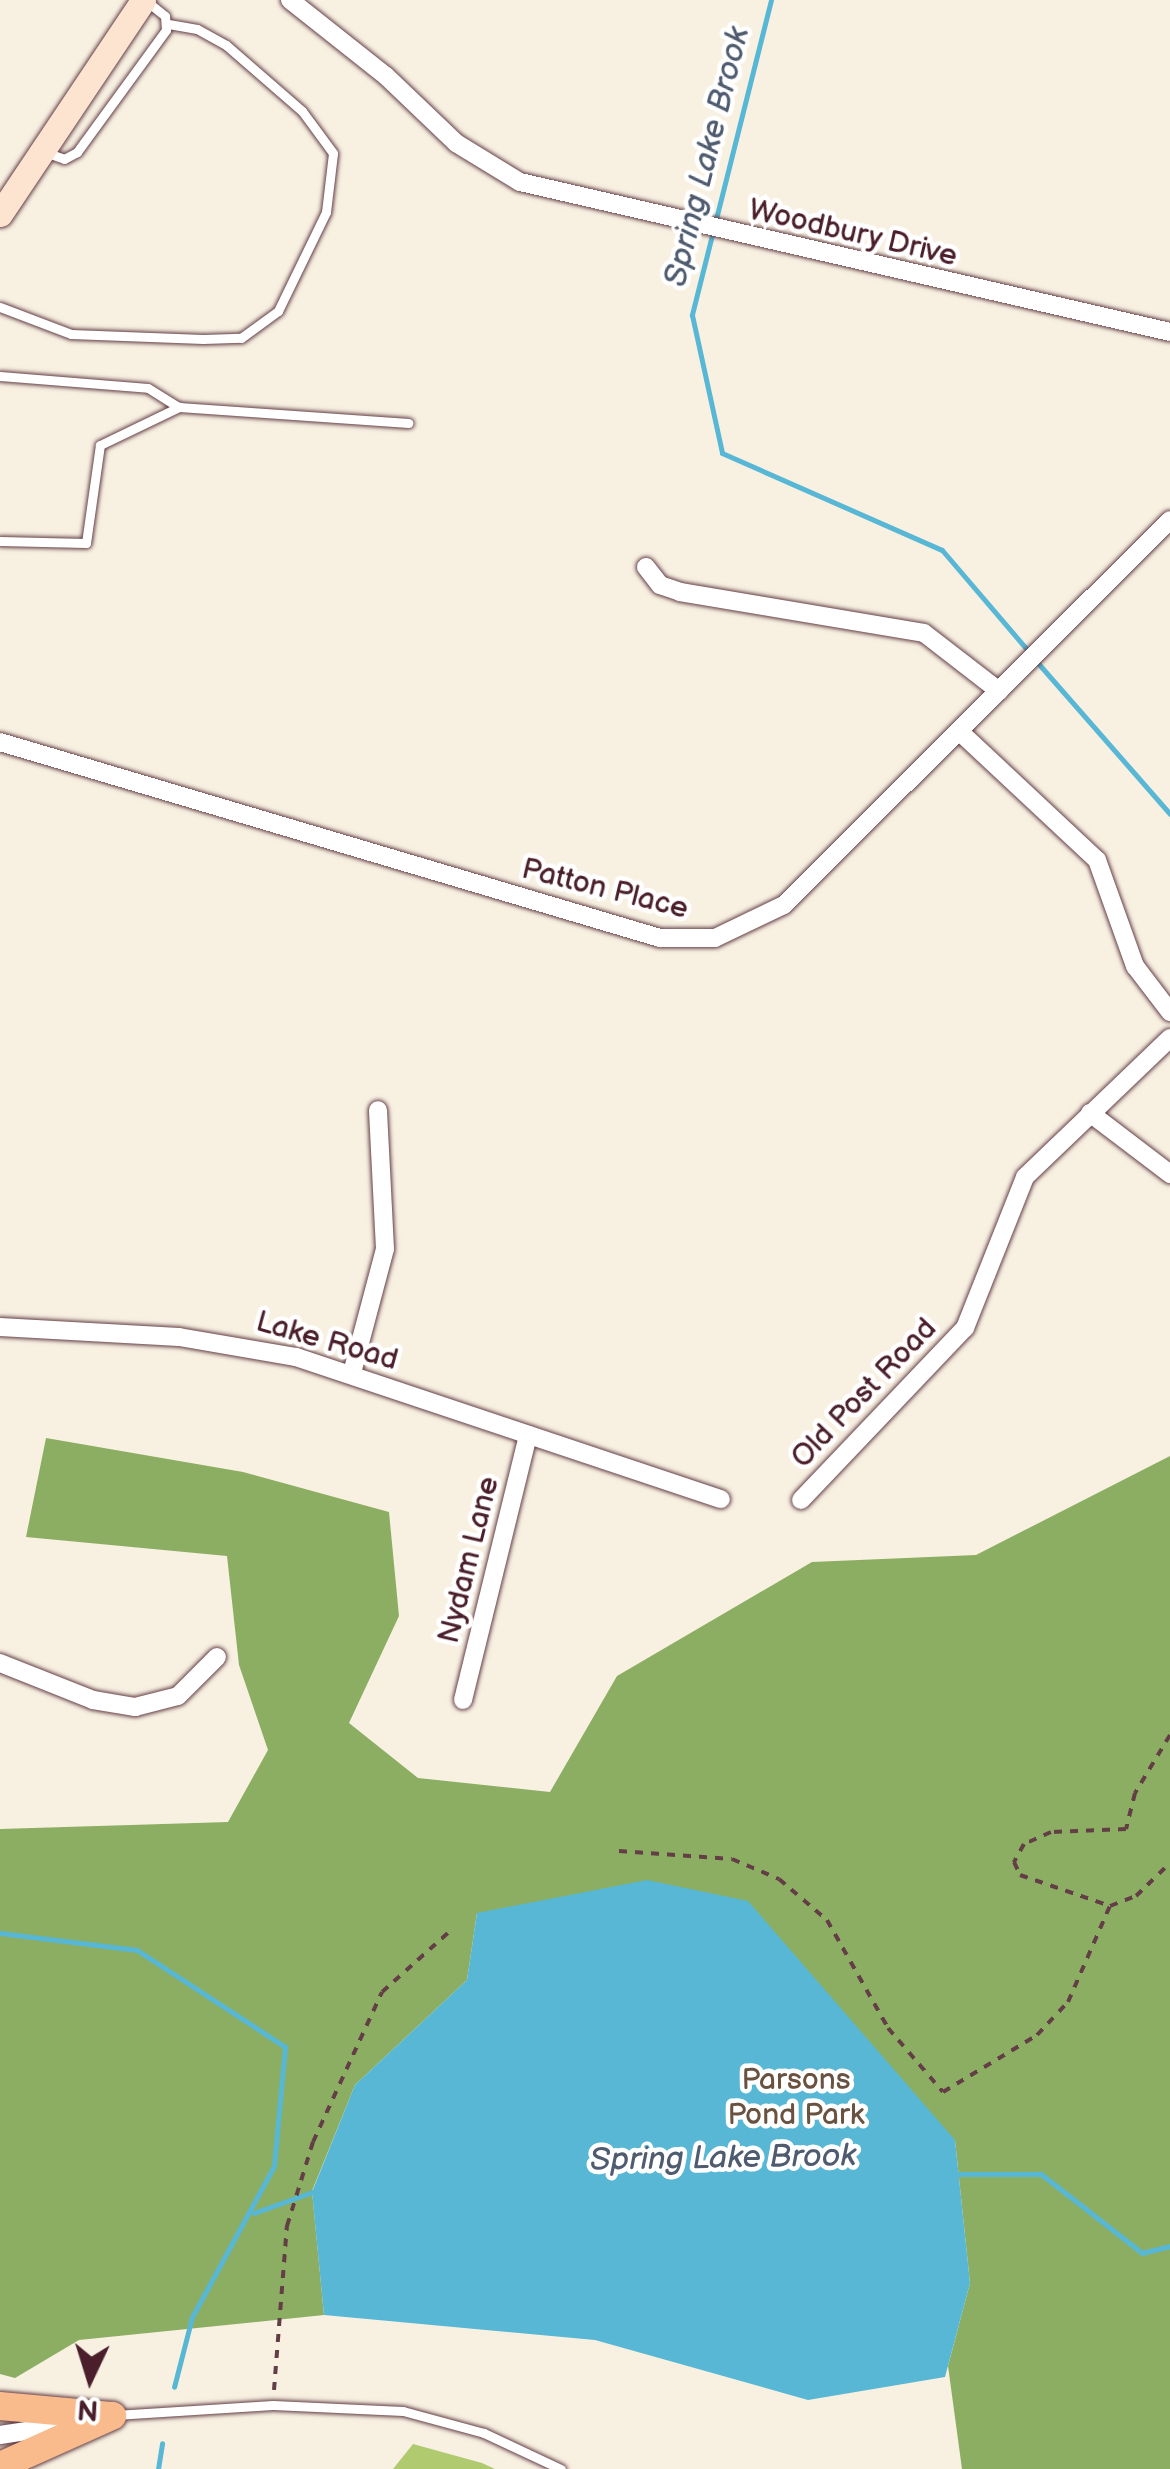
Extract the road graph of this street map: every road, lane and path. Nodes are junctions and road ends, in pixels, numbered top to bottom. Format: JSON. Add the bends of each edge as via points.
{"nodes":[{"id":1,"x":144,"y":0,"type":"edge"},
{"id":2,"x":290,"y":0,"type":"edge"},
{"id":3,"x":167,"y":27,"type":"junction"},
{"id":4,"x":42,"y":151,"type":"junction"},
{"id":5,"x":0,"y":214,"type":"edge"},
{"id":6,"x":0,"y":306,"type":"edge"},
{"id":7,"x":1170,"y":332,"type":"edge"},
{"id":8,"x":0,"y":376,"type":"edge"},
{"id":9,"x":179,"y":407,"type":"junction"},
{"id":10,"x":408,"y":423,"type":"dead end"},
{"id":11,"x":1170,"y":520,"type":"edge"},
{"id":12,"x":0,"y":541,"type":"edge"},
{"id":13,"x":646,"y":567,"type":"dead end"},
{"id":14,"x":999,"y":691,"type":"junction"},
{"id":15,"x":960,"y":731,"type":"junction"},
{"id":16,"x":0,"y":742,"type":"edge"},
{"id":17,"x":1170,"y":1012,"type":"edge"},
{"id":18,"x":1170,"y":1038,"type":"edge"},
{"id":19,"x":378,"y":1110,"type":"dead end"},
{"id":20,"x":1090,"y":1112,"type":"junction"},
{"id":21,"x":1170,"y":1174,"type":"edge"},
{"id":22,"x":0,"y":1327,"type":"edge"},
{"id":23,"x":352,"y":1373,"type":"junction"},
{"id":24,"x":528,"y":1434,"type":"junction"},
{"id":25,"x":721,"y":1499,"type":"dead end"},
{"id":26,"x":800,"y":1500,"type":"dead end"},
{"id":27,"x":217,"y":1657,"type":"dead end"},
{"id":28,"x":0,"y":1663,"type":"edge"},
{"id":29,"x":463,"y":1700,"type":"dead end"},
{"id":30,"x":1170,"y":1735,"type":"edge"},
{"id":31,"x":620,"y":1851,"type":"dead end"},
{"id":32,"x":1170,"y":1864,"type":"edge"},
{"id":33,"x":1110,"y":1906,"type":"junction"},
{"id":34,"x":451,"y":1930,"type":"dead end"},
{"id":35,"x":273,"y":2405,"type":"junction"},
{"id":36,"x":0,"y":2406,"type":"edge"},
{"id":37,"x":0,"y":2416,"type":"edge"},
{"id":38,"x":112,"y":2416,"type":"junction"},
{"id":39,"x":0,"y":2435,"type":"edge"},
{"id":40,"x":0,"y":2466,"type":"edge"},
{"id":41,"x":561,"y":2469,"type":"edge"}],
"edges":[{"from":1,"to":3,"type":"lane"},
{"from":1,"to":4,"type":"main road"},
{"from":2,"to":7,"type":"street","name":"Woodbury Drive","via":[[456,143],[520,182]]},
{"from":3,"to":4,"type":"lane","via":[[77,152],[64,159]]},
{"from":3,"to":6,"type":"lane","via":[[197,28],[226,45],[313,122],[333,153],[326,212],[278,310],[241,338],[203,340],[71,334]]},
{"from":4,"to":5,"type":"main road"},
{"from":8,"to":9,"type":"lane","via":[[148,388]]},
{"from":9,"to":10,"type":"lane"},
{"from":9,"to":12,"type":"lane","via":[[100,444],[86,543]]},
{"from":11,"to":14,"type":"street","name":"Patton Place"},
{"from":13,"to":14,"type":"street","via":[[660,584],[680,592],[924,632]]},
{"from":14,"to":15,"type":"street","name":"Patton Place"},
{"from":15,"to":16,"type":"street","name":"Patton Place","via":[[784,906],[742,930],[688,941]]},
{"from":15,"to":17,"type":"street","via":[[1097,860],[1134,966]]},
{"from":18,"to":20,"type":"street","name":"Old Post Road"},
{"from":19,"to":23,"type":"street","via":[[385,1248]]},
{"from":20,"to":21,"type":"street"},
{"from":20,"to":26,"type":"street","name":"Old Post Road","via":[[1025,1177],[976,1303],[949,1350]]},
{"from":22,"to":23,"type":"street","name":"Lake Road","via":[[179,1337]]},
{"from":23,"to":24,"type":"street","name":"Lake Road"},
{"from":24,"to":25,"type":"street","name":"Lake Road"},
{"from":24,"to":29,"type":"street","name":"Nydam Lane"},
{"from":27,"to":28,"type":"street","via":[[178,1696],[135,1708],[93,1700]]},
{"from":30,"to":33,"type":"path","via":[[1136,1793],[1126,1829],[1051,1832],[1024,1844],[1014,1862],[1020,1875]]},
{"from":31,"to":33,"type":"path","via":[[732,1859],[779,1879],[827,1920],[888,2028],[942,2092],[1038,2035],[1068,2002]]},
{"from":32,"to":33,"type":"path","via":[[1136,1896]]},
{"from":34,"to":35,"type":"path","via":[[382,1992],[313,2142],[287,2226]]},
{"from":35,"to":38,"type":"lane"},
{"from":35,"to":41,"type":"lane","via":[[433,2417]]},
{"from":36,"to":38,"type":"main road"},
{"from":37,"to":38,"type":"street"},
{"from":38,"to":39,"type":"street"},
{"from":38,"to":40,"type":"main road"}]}
